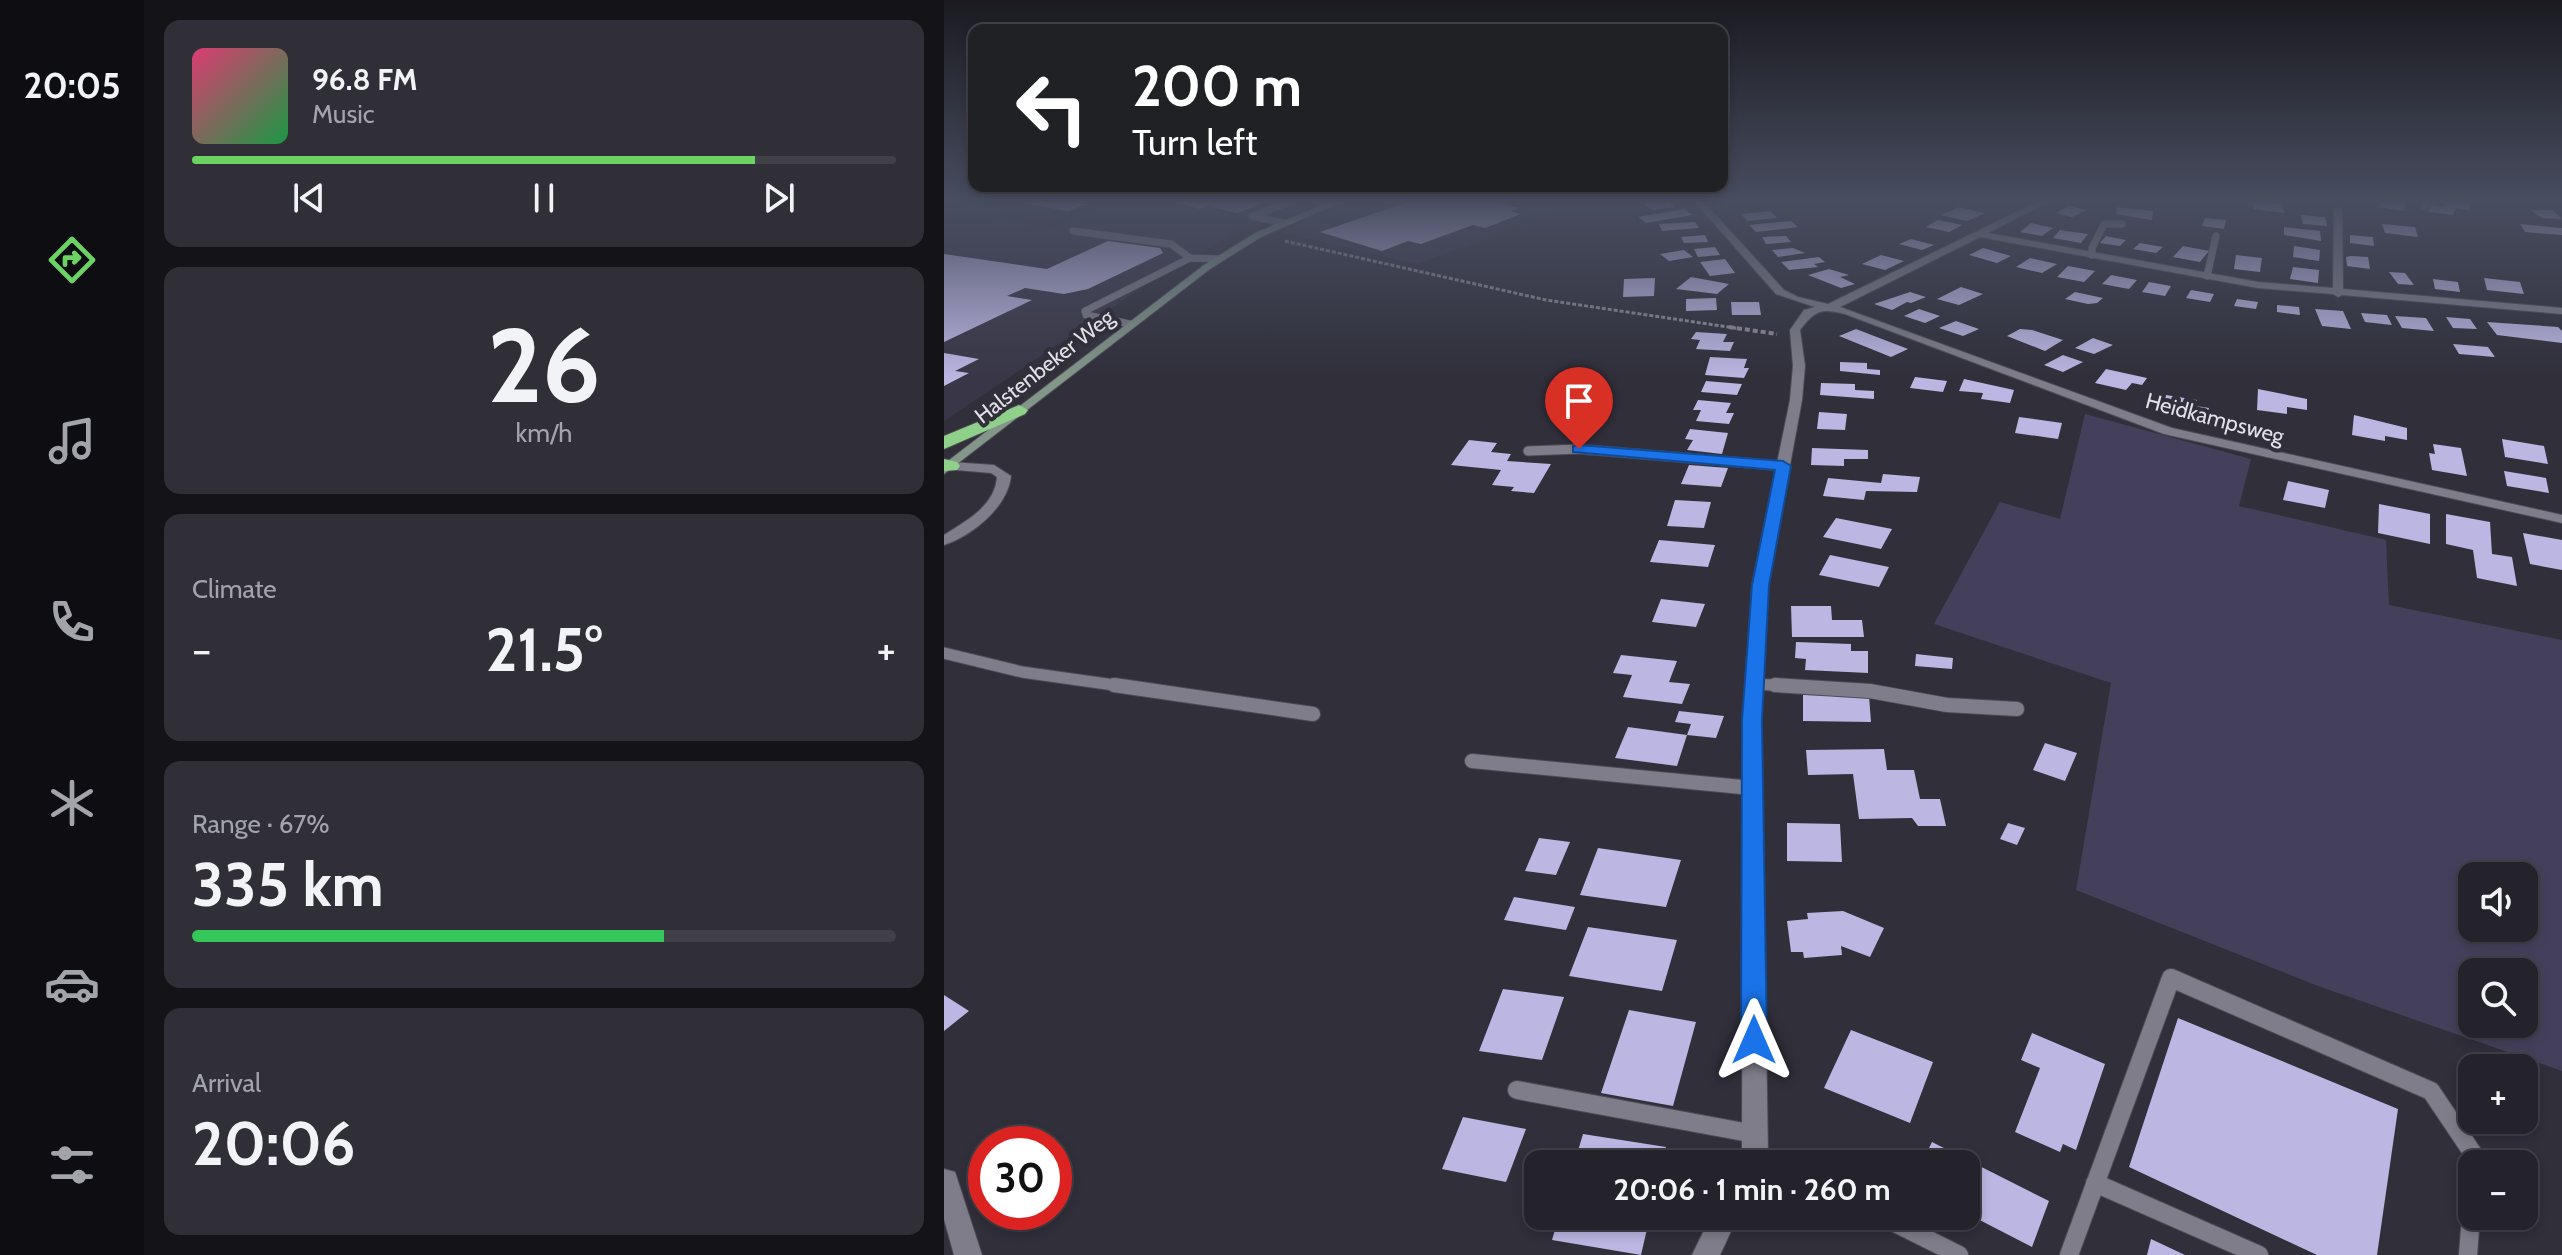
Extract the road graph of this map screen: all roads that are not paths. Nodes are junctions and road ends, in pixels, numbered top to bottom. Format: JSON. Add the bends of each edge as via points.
{"nodes":[{"id":1,"x":1185,"y":261,"type":"edge"},
{"id":2,"x":1217,"y":261,"type":"edge"},
{"id":3,"x":1752,"y":261,"type":"edge"},
{"id":4,"x":1928,"y":261,"type":"edge"},
{"id":5,"x":2122,"y":261,"type":"edge"},
{"id":6,"x":2210,"y":261,"type":"edge"},
{"id":7,"x":2338,"y":261,"type":"edge"},
{"id":8,"x":2207,"y":276,"type":"junction"},
{"id":9,"x":2338,"y":294,"type":"junction"},
{"id":10,"x":1823,"y":306,"type":"junction"},
{"id":11,"x":2562,"y":311,"type":"edge"},
{"id":12,"x":1130,"y":324,"type":"junction"},
{"id":13,"x":1019,"y":410,"type":"junction"},
{"id":14,"x":944,"y":443,"type":"edge"},
{"id":15,"x":1528,"y":451,"type":"dead end"},
{"id":16,"x":1783,"y":466,"type":"junction"},
{"id":17,"x":946,"y":467,"type":"edge"},
{"id":18,"x":2562,"y":519,"type":"edge"},
{"id":19,"x":944,"y":541,"type":"edge"},
{"id":20,"x":944,"y":653,"type":"edge"},
{"id":21,"x":1754,"y":684,"type":"junction"},
{"id":22,"x":2017,"y":709,"type":"dead end"},
{"id":23,"x":1313,"y":714,"type":"dead end"},
{"id":24,"x":1472,"y":761,"type":"dead end"},
{"id":25,"x":1752,"y":788,"type":"junction"},
{"id":26,"x":1517,"y":1090,"type":"dead end"},
{"id":27,"x":1750,"y":1150,"type":"edge"},
{"id":28,"x":1754,"y":1150,"type":"edge"},
{"id":29,"x":2471,"y":1150,"type":"edge"},
{"id":30,"x":946,"y":1181,"type":"edge"},
{"id":31,"x":2095,"y":1183,"type":"junction"},
{"id":32,"x":1718,"y":1230,"type":"edge"},
{"id":33,"x":1909,"y":1230,"type":"edge"},
{"id":34,"x":2470,"y":1230,"type":"edge"},
{"id":35,"x":968,"y":1255,"type":"edge"},
{"id":36,"x":1706,"y":1255,"type":"edge"},
{"id":37,"x":1959,"y":1255,"type":"edge"},
{"id":38,"x":2069,"y":1255,"type":"edge"},
{"id":39,"x":2259,"y":1255,"type":"edge"},
{"id":40,"x":2468,"y":1255,"type":"edge"}],
"edges":[{"from":1,"to":12,"type":"lane","via":[[1085,311]]},
{"from":2,"to":12,"type":"main road","name":"Halstenbeker Weg"},
{"from":3,"to":10,"type":"street","name":"Heidkampsweg","via":[[1780,292]]},
{"from":4,"to":10,"type":"street","via":[[1839,304]]},
{"from":5,"to":8,"type":"street"},
{"from":6,"to":8,"type":"lane"},
{"from":7,"to":9,"type":"street"},
{"from":8,"to":9,"type":"street"},
{"from":9,"to":11,"type":"street"},
{"from":10,"to":16,"type":"street","via":[[1804,315],[1794,335],[1799,366]]},
{"from":10,"to":18,"type":"street","name":"Heidkampsweg","via":[[2168,431]]},
{"from":12,"to":13,"type":"main road","name":"Halstenbeker Weg"},
{"from":13,"to":14,"type":"highway"},
{"from":13,"to":17,"type":"main road","name":"Halstenbeker Weg"},
{"from":15,"to":16,"type":"lane","via":[[1579,449]]},
{"from":16,"to":21,"type":"street","via":[[1760,585]]},
{"from":17,"to":19,"type":"street","via":[[994,469],[1004,476],[1005,486],[994,503]]},
{"from":20,"to":23,"type":"lane","via":[[1022,672]]},
{"from":21,"to":22,"type":"lane","via":[[1870,691],[1947,705]]},
{"from":21,"to":25,"type":"street"},
{"from":24,"to":25,"type":"lane"},
{"from":25,"to":28,"type":"street"},
{"from":26,"to":27,"type":"lane"},
{"from":29,"to":31,"type":"lane","via":[[2431,1091],[2171,978]]},
{"from":30,"to":35,"type":"street"},
{"from":31,"to":38,"type":"lane"},
{"from":31,"to":39,"type":"lane"},
{"from":32,"to":36,"type":"street"},
{"from":33,"to":37,"type":"lane"},
{"from":34,"to":40,"type":"lane"}]}
